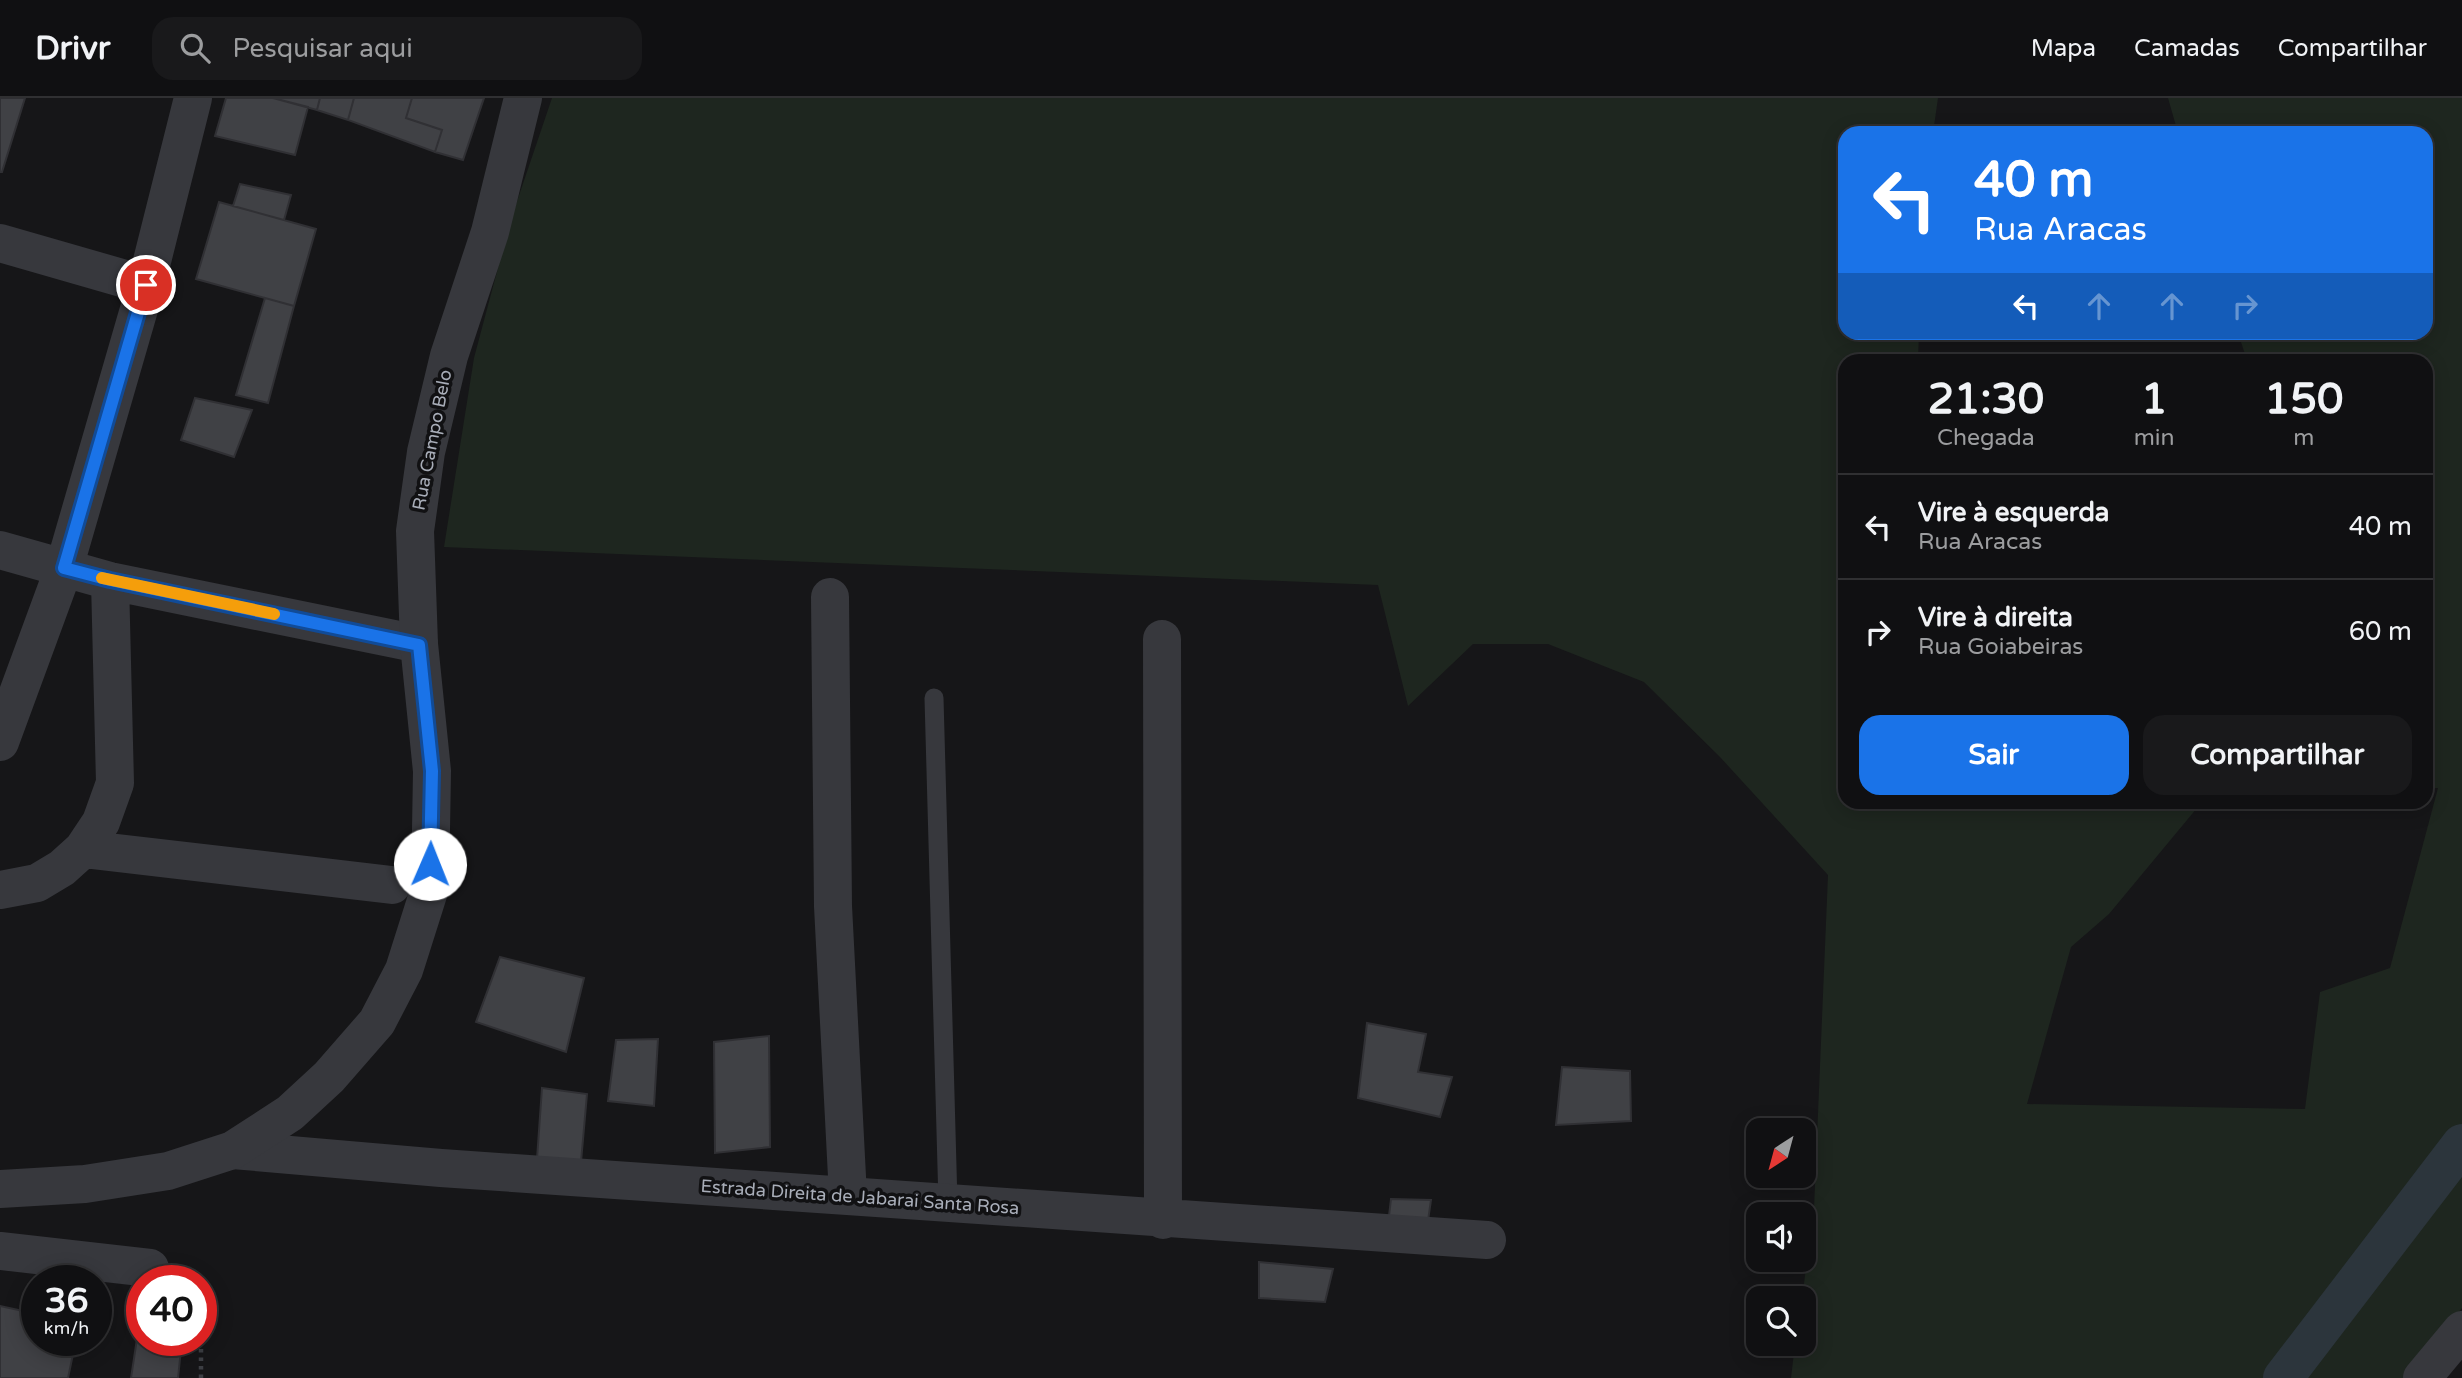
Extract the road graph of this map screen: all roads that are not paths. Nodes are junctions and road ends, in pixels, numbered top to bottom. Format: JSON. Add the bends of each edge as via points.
{"nodes":[{"id":1,"x":193,"y":98,"type":"edge"},
{"id":2,"x":523,"y":98,"type":"edge"},
{"id":3,"x":0,"y":243,"type":"edge"},
{"id":4,"x":146,"y":285,"type":"junction"},
{"id":5,"x":0,"y":550,"type":"edge"},
{"id":6,"x":64,"y":568,"type":"junction"},
{"id":7,"x":110,"y":580,"type":"junction"},
{"id":8,"x":830,"y":597,"type":"dead end"},
{"id":9,"x":1162,"y":639,"type":"dead end"},
{"id":10,"x":419,"y":645,"type":"junction"},
{"id":11,"x":934,"y":698,"type":"dead end"},
{"id":12,"x":0,"y":742,"type":"edge"},
{"id":13,"x":83,"y":849,"type":"junction"},
{"id":14,"x":392,"y":885,"type":"dead end"},
{"id":15,"x":0,"y":890,"type":"edge"},
{"id":16,"x":233,"y":1150,"type":"junction"},
{"id":17,"x":0,"y":1189,"type":"edge"},
{"id":18,"x":848,"y":1196,"type":"junction"},
{"id":19,"x":948,"y":1203,"type":"junction"},
{"id":20,"x":1163,"y":1220,"type":"junction"},
{"id":21,"x":1486,"y":1240,"type":"dead end"},
{"id":22,"x":0,"y":1251,"type":"edge"},
{"id":23,"x":126,"y":1265,"type":"edge"},
{"id":24,"x":2462,"y":1330,"type":"edge"},
{"id":25,"x":2422,"y":1378,"type":"edge"}],
"edges":[{"from":1,"to":4,"type":"street"},
{"from":2,"to":10,"type":"street","name":"Rua Campo Belo","via":[[490,232],[449,356],[426,452],[415,531]]},
{"from":3,"to":4,"type":"street"},
{"from":4,"to":6,"type":"street"},
{"from":5,"to":6,"type":"street"},
{"from":6,"to":7,"type":"street"},
{"from":6,"to":12,"type":"street"},
{"from":7,"to":10,"type":"street"},
{"from":7,"to":13,"type":"street","via":[[115,783],[101,822]]},
{"from":8,"to":18,"type":"street","via":[[833,906]]},
{"from":9,"to":20,"type":"street"},
{"from":10,"to":16,"type":"street","name":"Rua Campo Belo","via":[[432,771],[430,888],[404,970],[377,1022],[329,1077],[290,1113]]},
{"from":11,"to":19,"type":"lane"},
{"from":13,"to":14,"type":"street"},
{"from":13,"to":15,"type":"street","via":[[37,883]]},
{"from":16,"to":17,"type":"street","name":"Rua Campo Belo","via":[[168,1171],[85,1184]]},
{"from":16,"to":18,"type":"street","name":"Estrada Direita de Jabarai Santa Rosa"},
{"from":18,"to":19,"type":"street","name":"Estrada Direita de Jabarai Santa Rosa"},
{"from":19,"to":20,"type":"street","name":"Estrada Direita de Jabarai Santa Rosa"},
{"from":20,"to":21,"type":"street","name":"Estrada Direita de Jabarai Santa Rosa"},
{"from":22,"to":23,"type":"street"},
{"from":24,"to":25,"type":"street"}]}
